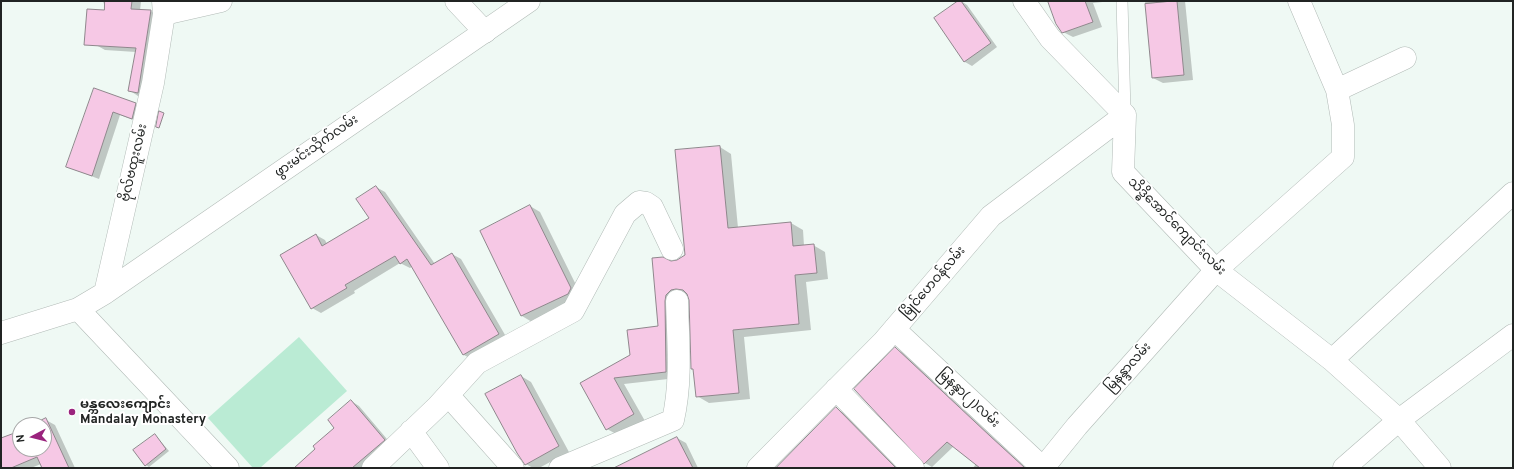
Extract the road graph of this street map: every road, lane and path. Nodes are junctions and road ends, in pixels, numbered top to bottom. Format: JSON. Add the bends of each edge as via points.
{"nodes":[{"id":1,"x":221,"y":1,"type":"edge"},
{"id":2,"x":456,"y":1,"type":"edge"},
{"id":3,"x":529,"y":1,"type":"edge"},
{"id":4,"x":1024,"y":1,"type":"edge"},
{"id":5,"x":1122,"y":1,"type":"edge"},
{"id":6,"x":1299,"y":1,"type":"edge"},
{"id":7,"x":163,"y":8,"type":"edge"},
{"id":8,"x":485,"y":32,"type":"junction"},
{"id":9,"x":1405,"y":58,"type":"dead end"},
{"id":10,"x":1337,"y":90,"type":"junction"},
{"id":11,"x":1125,"y":115,"type":"junction"},
{"id":12,"x":1513,"y":193,"type":"edge"},
{"id":13,"x":672,"y":248,"type":"dead end"},
{"id":14,"x":1216,"y":270,"type":"junction"},
{"id":15,"x":105,"y":294,"type":"junction"},
{"id":16,"x":678,"y":302,"type":"dead end"},
{"id":17,"x":78,"y":309,"type":"junction"},
{"id":18,"x":894,"y":329,"type":"junction"},
{"id":19,"x":1,"y":333,"type":"edge"},
{"id":20,"x":1513,"y":335,"type":"edge"},
{"id":21,"x":1332,"y":360,"type":"junction"},
{"id":22,"x":836,"y":389,"type":"junction"},
{"id":23,"x":448,"y":395,"type":"junction"},
{"id":24,"x":1399,"y":420,"type":"junction"},
{"id":25,"x":411,"y":431,"type":"junction"},
{"id":26,"x":228,"y":468,"type":"edge"},
{"id":27,"x":373,"y":468,"type":"edge"},
{"id":28,"x":438,"y":468,"type":"edge"},
{"id":29,"x":513,"y":468,"type":"edge"},
{"id":30,"x":560,"y":468,"type":"edge"},
{"id":31,"x":758,"y":468,"type":"edge"},
{"id":32,"x":913,"y":468,"type":"edge"},
{"id":33,"x":1043,"y":468,"type":"edge"},
{"id":34,"x":1344,"y":468,"type":"edge"},
{"id":35,"x":1440,"y":468,"type":"edge"}],
"edges":[{"from":1,"to":7,"type":"street"},
{"from":2,"to":8,"type":"street"},
{"from":3,"to":8,"type":"street","name":"ဖွားမင်းသိုက်လမ်း"},
{"from":4,"to":11,"type":"street","via":[[1050,38]]},
{"from":5,"to":11,"type":"lane"},
{"from":6,"to":10,"type":"street"},
{"from":7,"to":15,"type":"street","name":"ဗိုလ်ဗထူးလမ်း","via":[[153,83]]},
{"from":8,"to":15,"type":"street","name":"ဖွားမင်းသိုက်လမ်း"},
{"from":9,"to":10,"type":"street"},
{"from":10,"to":14,"type":"street","name":"မြနန္ဒာလမ်း","via":[[1343,125],[1343,157]]},
{"from":11,"to":14,"type":"street","name":"သိဒ္ဓိအောင်ကျောင်းလမ်း","via":[[1123,172]]},
{"from":11,"to":18,"type":"street","name":"မြိုင်ဟေဝန်လမ်း","via":[[991,216]]},
{"from":12,"to":21,"type":"street"},
{"from":13,"to":23,"type":"street","via":[[652,207],[639,202],[626,214],[573,312],[477,363]]},
{"from":14,"to":21,"type":"street","name":"သိဒ္ဓိအောင်ကျောင်းလမ်း"},
{"from":14,"to":33,"type":"street","name":"မြနန္ဒာလမ်း","via":[[1077,426]]},
{"from":15,"to":17,"type":"street"},
{"from":16,"to":30,"type":"street","via":[[679,380],[673,420]]},
{"from":17,"to":19,"type":"street"},
{"from":17,"to":26,"type":"street"},
{"from":18,"to":22,"type":"street","name":"မြိုင်ဟေဝန်လမ်း"},
{"from":18,"to":33,"type":"street","name":"မြနန္ဒာ(၂)လမ်း"},
{"from":20,"to":24,"type":"street"},
{"from":21,"to":24,"type":"street","name":"သိဒ္ဓိအောင်ကျောင်းလမ်း"},
{"from":22,"to":31,"type":"street","name":"မြိုင်ဟေဝန်လမ်း"},
{"from":22,"to":32,"type":"street"},
{"from":23,"to":25,"type":"street"},
{"from":23,"to":29,"type":"street"},
{"from":24,"to":34,"type":"street"},
{"from":24,"to":35,"type":"street","name":"သိဒ္ဓိအောင်ကျောင်းလမ်း"},
{"from":25,"to":27,"type":"street"},
{"from":25,"to":28,"type":"street"}]}
